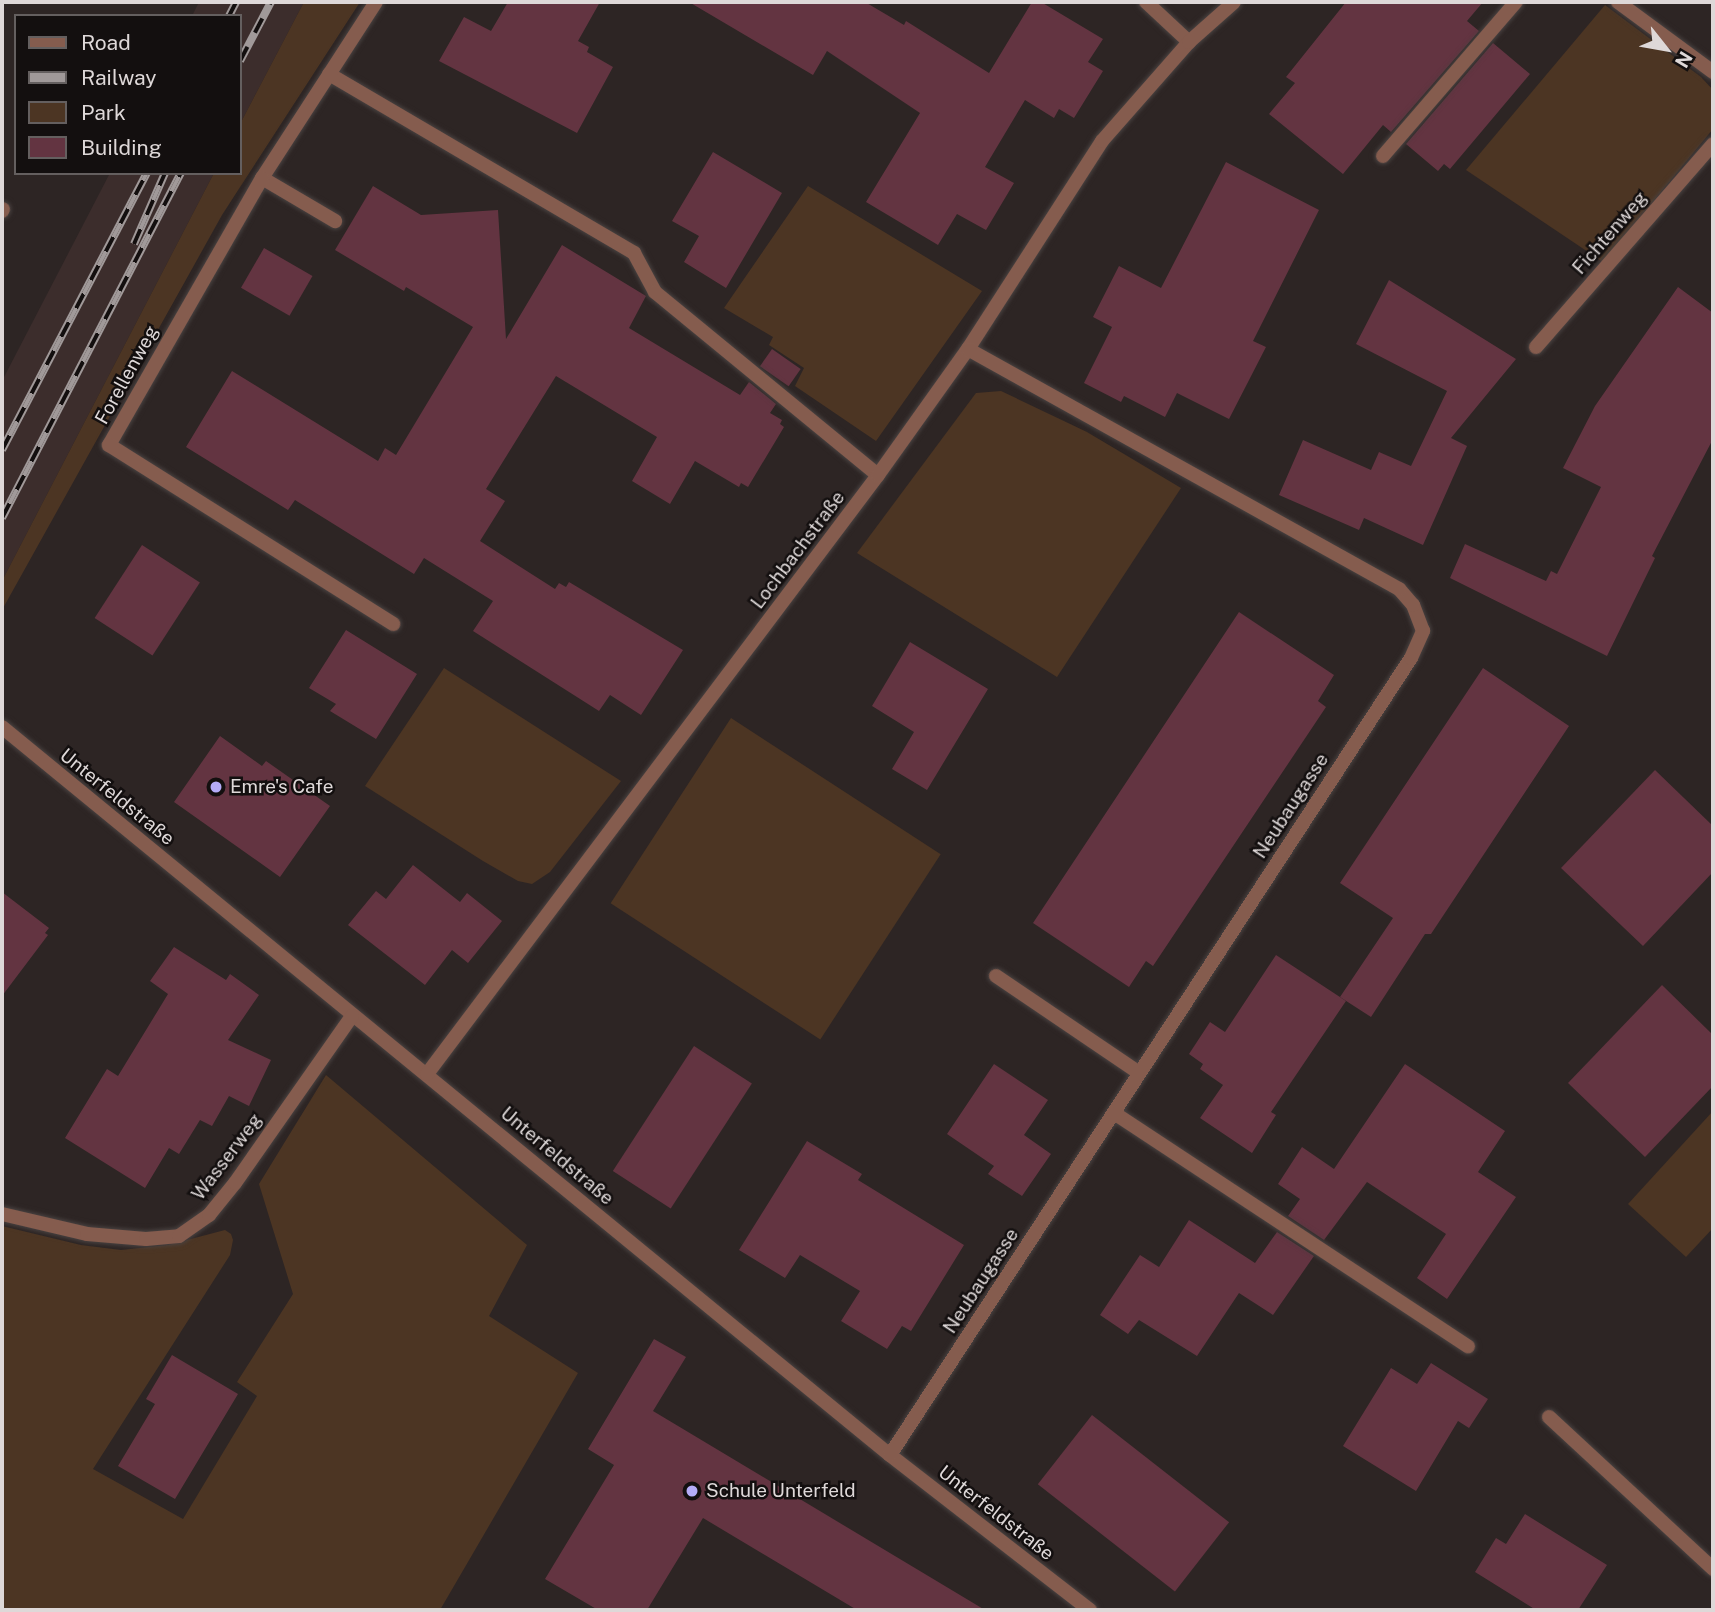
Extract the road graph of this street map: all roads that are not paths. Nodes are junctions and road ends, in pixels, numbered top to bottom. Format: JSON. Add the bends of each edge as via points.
{"nodes":[{"id":1,"x":376,"y":2,"type":"edge"},
{"id":2,"x":1146,"y":2,"type":"edge"},
{"id":3,"x":1234,"y":2,"type":"edge"},
{"id":4,"x":1516,"y":2,"type":"edge"},
{"id":5,"x":1618,"y":2,"type":"edge"},
{"id":6,"x":1189,"y":42,"type":"junction"},
{"id":7,"x":1713,"y":72,"type":"edge"},
{"id":8,"x":329,"y":74,"type":"junction"},
{"id":9,"x":1713,"y":144,"type":"edge"},
{"id":10,"x":1382,"y":156,"type":"dead end"},
{"id":11,"x":262,"y":178,"type":"junction"},
{"id":12,"x":335,"y":221,"type":"dead end"},
{"id":13,"x":1536,"y":347,"type":"dead end"},
{"id":14,"x":968,"y":349,"type":"junction"},
{"id":15,"x":878,"y":475,"type":"junction"},
{"id":16,"x":393,"y":624,"type":"dead end"},
{"id":17,"x":2,"y":727,"type":"edge"},
{"id":18,"x":996,"y":976,"type":"dead end"},
{"id":19,"x":352,"y":1016,"type":"junction"},
{"id":20,"x":1139,"y":1073,"type":"junction"},
{"id":21,"x":427,"y":1074,"type":"junction"},
{"id":22,"x":1114,"y":1113,"type":"junction"},
{"id":23,"x":2,"y":1214,"type":"edge"},
{"id":24,"x":1468,"y":1346,"type":"dead end"},
{"id":25,"x":1549,"y":1417,"type":"dead end"},
{"id":26,"x":890,"y":1455,"type":"junction"},
{"id":27,"x":1713,"y":1569,"type":"edge"},
{"id":28,"x":1090,"y":1610,"type":"edge"}],
"edges":[{"from":1,"to":8,"type":"street","name":"Forellenweg"},
{"from":2,"to":6,"type":"street"},
{"from":3,"to":6,"type":"street","name":"Lochbachstraße"},
{"from":4,"to":10,"type":"street"},
{"from":5,"to":7,"type":"street"},
{"from":6,"to":14,"type":"street","name":"Lochbachstraße","via":[[1102,141]]},
{"from":8,"to":11,"type":"street","name":"Forellenweg"},
{"from":8,"to":15,"type":"street","via":[[634,253],[655,292]]},
{"from":9,"to":13,"type":"street","name":"Fichtenweg"},
{"from":11,"to":12,"type":"street"},
{"from":11,"to":16,"type":"street","name":"Forellenweg","via":[[110,445]]},
{"from":14,"to":15,"type":"street","name":"Lochbachstraße"},
{"from":14,"to":20,"type":"street","name":"Neubaugasse","via":[[1399,589],[1423,631],[1411,658]]},
{"from":15,"to":21,"type":"street","name":"Lochbachstraße"},
{"from":17,"to":19,"type":"street","name":"Unterfeldstraße"},
{"from":18,"to":20,"type":"street"},
{"from":19,"to":21,"type":"street","name":"Unterfeldstraße"},
{"from":19,"to":23,"type":"street","name":"Wasserweg","via":[[235,1183],[209,1215],[179,1236],[146,1239],[87,1234]]},
{"from":20,"to":22,"type":"street","name":"Neubaugasse"},
{"from":21,"to":26,"type":"street","name":"Unterfeldstraße"},
{"from":22,"to":24,"type":"street"},
{"from":22,"to":26,"type":"street","name":"Neubaugasse"},
{"from":25,"to":27,"type":"street"},
{"from":26,"to":28,"type":"street","name":"Unterfeldstraße"}]}
